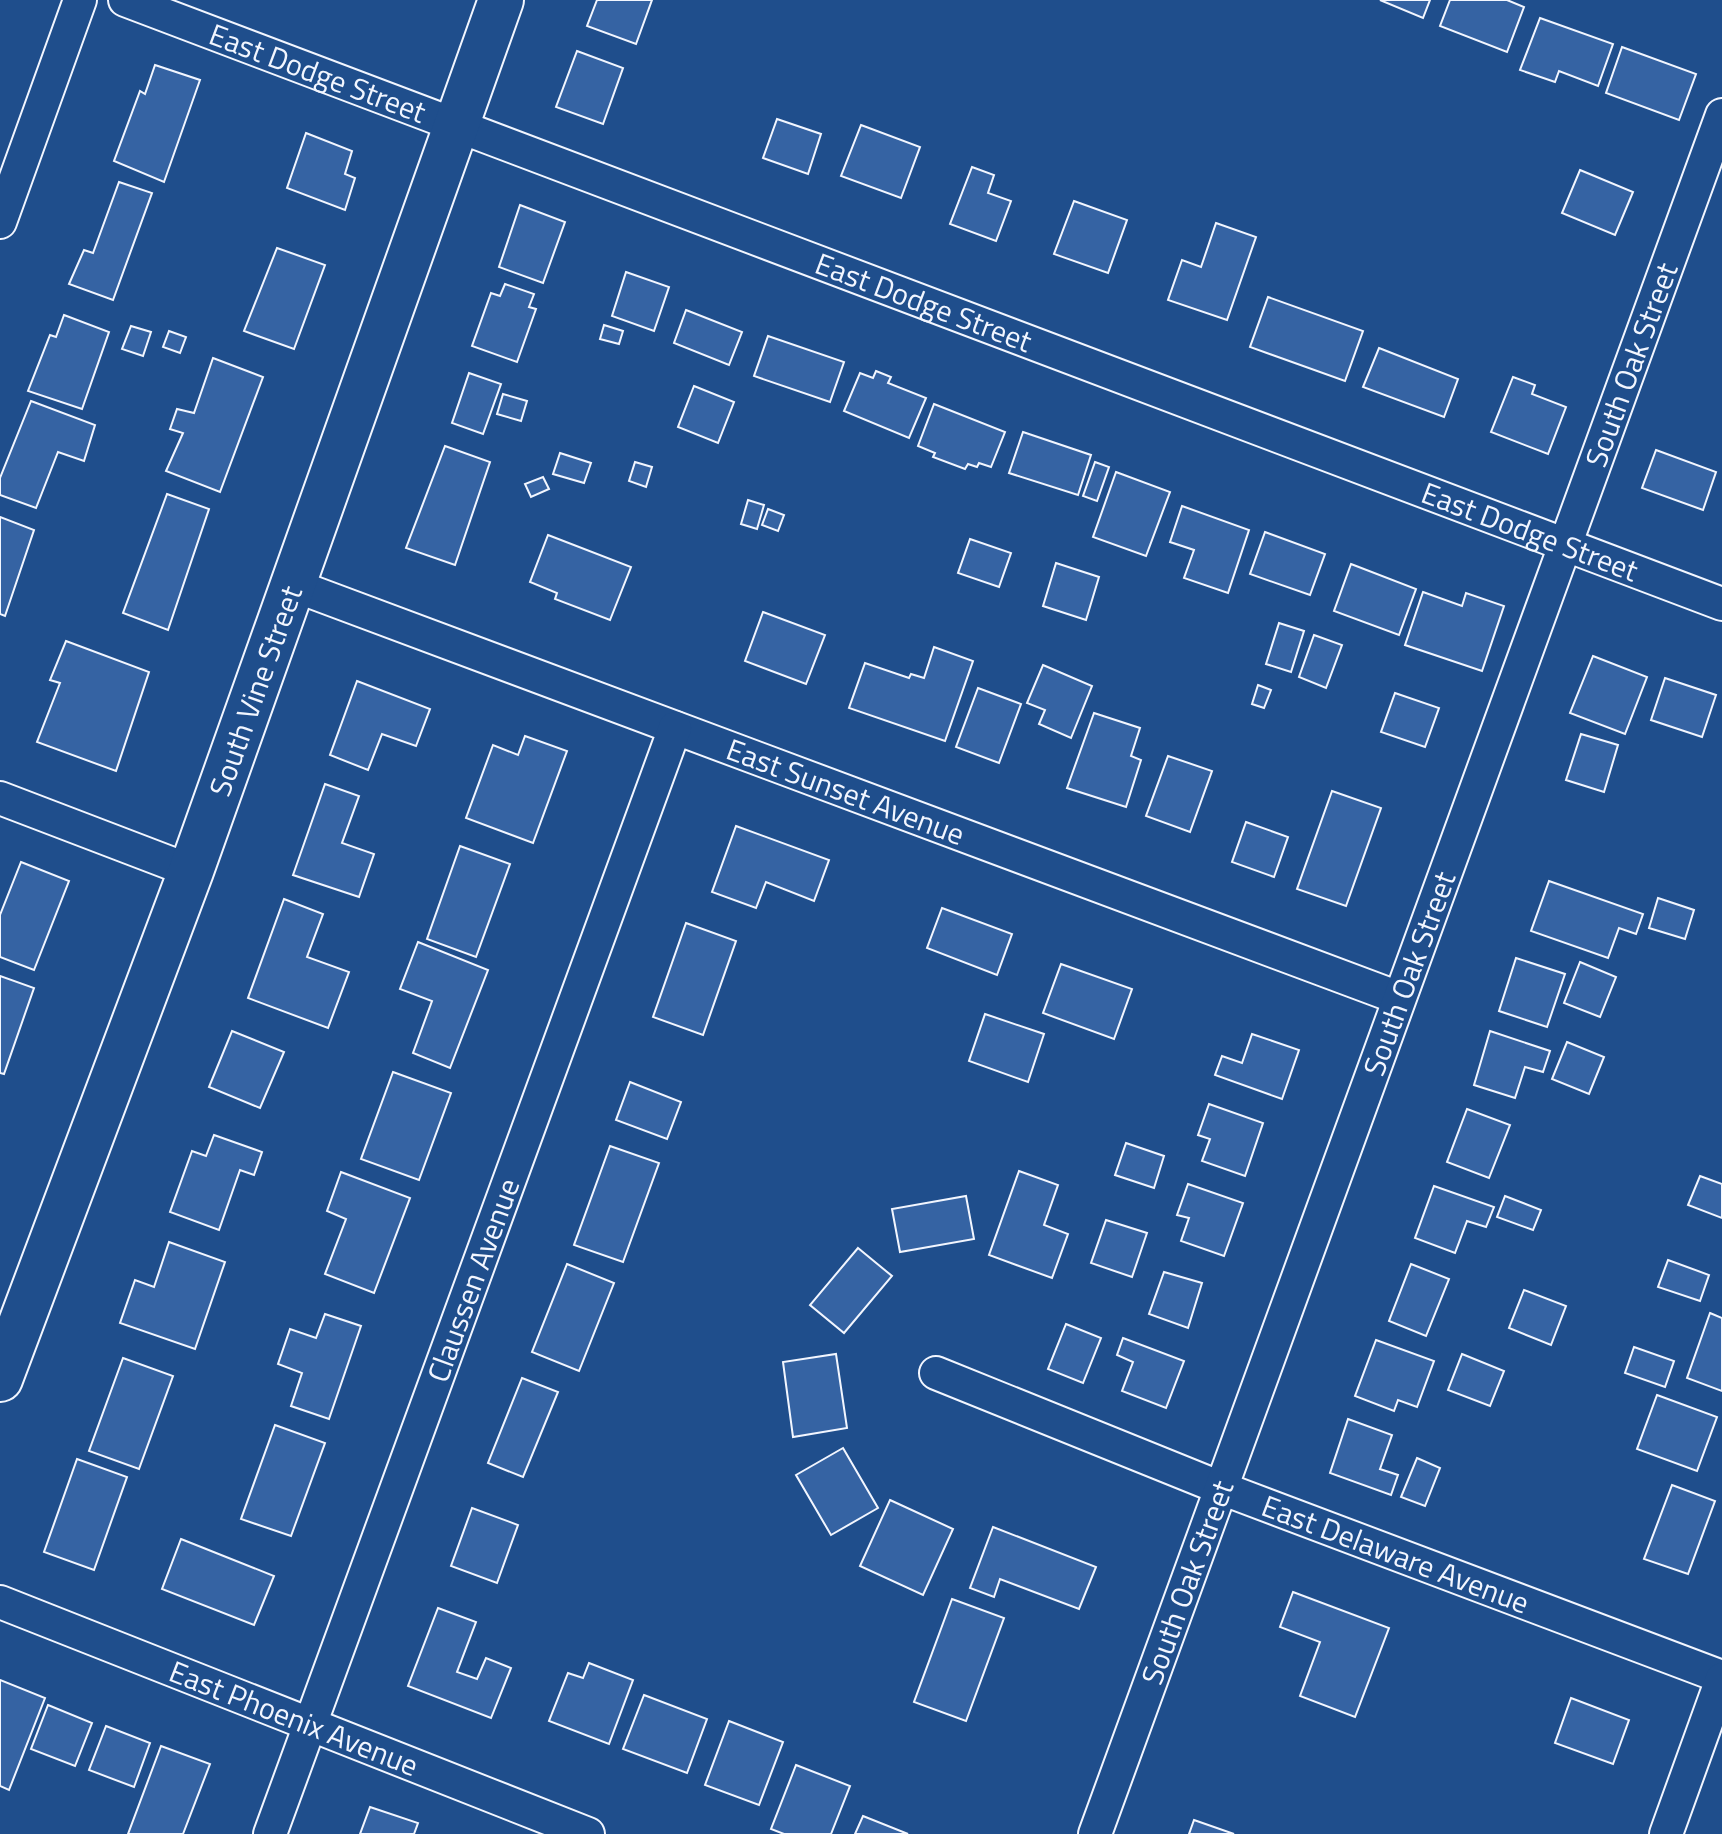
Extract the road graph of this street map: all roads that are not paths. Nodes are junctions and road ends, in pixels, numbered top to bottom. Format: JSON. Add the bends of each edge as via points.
{"nodes":[{"id":1,"x":80,"y":0,"type":"edge"},
{"id":2,"x":125,"y":0,"type":"edge"},
{"id":3,"x":501,"y":0,"type":"edge"},
{"id":4,"x":1722,"y":115,"type":"edge"},
{"id":5,"x":457,"y":125,"type":"junction"},
{"id":6,"x":0,"y":222,"type":"edge"},
{"id":7,"x":1565,"y":545,"type":"junction"},
{"id":8,"x":293,"y":585,"type":"junction"},
{"id":9,"x":1722,"y":604,"type":"edge"},
{"id":10,"x":675,"y":728,"type":"junction"},
{"id":11,"x":0,"y":798,"type":"edge"},
{"id":12,"x":191,"y":871,"type":"junction"},
{"id":13,"x":1399,"y":998,"type":"junction"},
{"id":14,"x":936,"y":1373,"type":"dead end"},
{"id":15,"x":0,"y":1379,"type":"edge"},
{"id":16,"x":1221,"y":1488,"type":"junction"},
{"id":17,"x":0,"y":1602,"type":"edge"},
{"id":18,"x":1722,"y":1678,"type":"edge"},
{"id":19,"x":311,"y":1722,"type":"junction"},
{"id":20,"x":270,"y":1834,"type":"edge"},
{"id":21,"x":588,"y":1834,"type":"edge"},
{"id":22,"x":1095,"y":1834,"type":"edge"},
{"id":23,"x":1666,"y":1834,"type":"edge"}],
"edges":[{"from":1,"to":6,"type":"street"},
{"from":2,"to":5,"type":"street","name":"East Dodge Street"},
{"from":3,"to":5,"type":"street","name":"South Vine Street"},
{"from":4,"to":7,"type":"street","name":"South Oak Street"},
{"from":5,"to":7,"type":"street","name":"East Dodge Street"},
{"from":5,"to":8,"type":"street","name":"South Vine Street"},
{"from":7,"to":9,"type":"street","name":"East Dodge Street"},
{"from":7,"to":13,"type":"street","name":"South Oak Street"},
{"from":8,"to":10,"type":"street","name":"East Sunset Avenue"},
{"from":8,"to":12,"type":"street","name":"South Vine Street"},
{"from":10,"to":13,"type":"street","name":"East Sunset Avenue"},
{"from":10,"to":19,"type":"street","name":"Claussen Avenue"},
{"from":11,"to":12,"type":"street"},
{"from":12,"to":15,"type":"street","name":"South Vine Street"},
{"from":13,"to":16,"type":"street","name":"South Oak Street"},
{"from":14,"to":16,"type":"street","name":"East Delaware Avenue"},
{"from":16,"to":18,"type":"street","name":"East Delaware Avenue"},
{"from":16,"to":22,"type":"street","name":"South Oak Street"},
{"from":17,"to":19,"type":"street","name":"East Phoenix Avenue"},
{"from":18,"to":23,"type":"street"},
{"from":19,"to":20,"type":"street","name":"Claussen Avenue"},
{"from":19,"to":21,"type":"street","name":"East Phoenix Avenue"}]}
